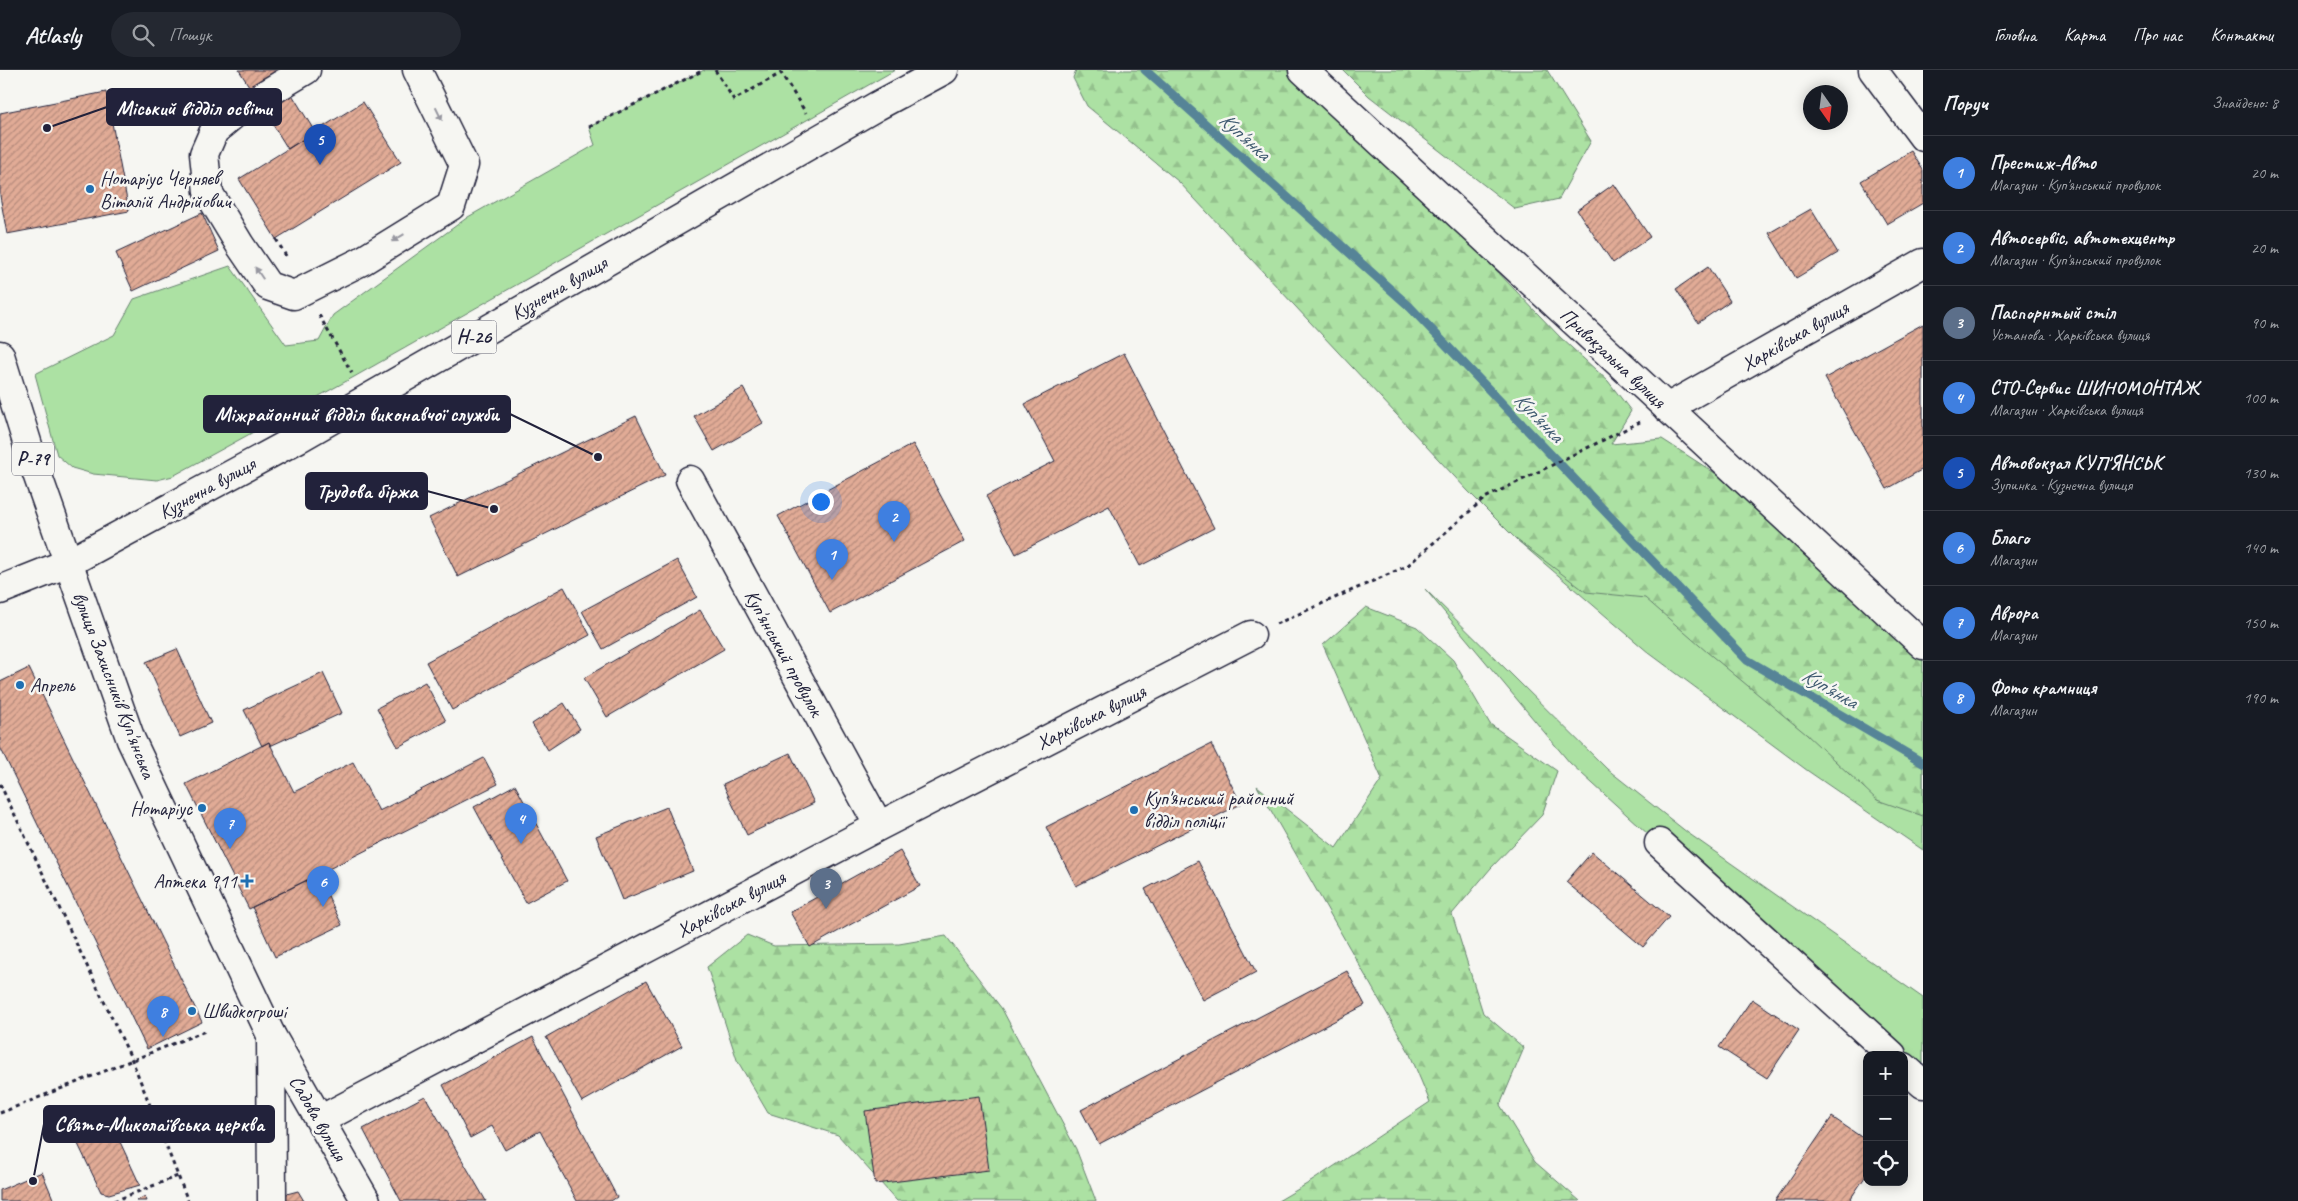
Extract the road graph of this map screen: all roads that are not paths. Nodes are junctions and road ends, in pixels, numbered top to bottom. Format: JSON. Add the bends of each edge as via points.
{"nodes":[{"id":1,"x":306,"y":70,"type":"edge"},
{"id":2,"x":417,"y":70,"type":"edge"},
{"id":3,"x":944,"y":70,"type":"edge"},
{"id":4,"x":1303,"y":70,"type":"edge"},
{"id":5,"x":1873,"y":70,"type":"edge"},
{"id":6,"x":1923,"y":137,"type":"edge"},
{"id":7,"x":1923,"y":263,"type":"edge"},
{"id":8,"x":0,"y":355,"type":"edge"},
{"id":9,"x":1667,"y":408,"type":"junction"},
{"id":10,"x":690,"y":480,"type":"dead end"},
{"id":11,"x":68,"y":563,"type":"junction"},
{"id":12,"x":0,"y":590,"type":"edge"},
{"id":13,"x":1251,"y":635,"type":"road end"},
{"id":14,"x":1923,"y":644,"type":"edge"},
{"id":15,"x":879,"y":826,"type":"junction"},
{"id":16,"x":1659,"y":843,"type":"dead end"},
{"id":17,"x":271,"y":1036,"type":"junction"},
{"id":18,"x":1888,"y":1051,"type":"edge"},
{"id":19,"x":1908,"y":1071,"type":"edge"},
{"id":20,"x":1923,"y":1084,"type":"edge"},
{"id":21,"x":320,"y":1120,"type":"junction"},
{"id":22,"x":272,"y":1201,"type":"edge"},
{"id":23,"x":366,"y":1201,"type":"edge"}],
"edges":[{"from":2,"to":1,"type":"street","one_way":true,"via":[[464,165],[452,206],[362,261],[294,295],[268,286],[240,245],[208,192],[204,154],[214,131],[239,110]]},
{"from":3,"to":11,"type":"street","name":"Кузнечна вулиця","number":"Н-26","via":[[299,438]]},
{"from":4,"to":9,"type":"street","name":"Привокзальна вулиця"},
{"from":5,"to":6,"type":"street"},
{"from":7,"to":9,"type":"street","name":"Харківська вулиця"},
{"from":8,"to":11,"type":"street","number":"Р-79"},
{"from":9,"to":14,"type":"street","name":"Привокзальна вулиця"},
{"from":10,"to":15,"type":"street","name":"Куп'янський провулок"},
{"from":11,"to":12,"type":"street","number":"Н-26"},
{"from":11,"to":17,"type":"street","name":"вулиця Захисників Куп'янська","number":"Р-79","via":[[131,740]]},
{"from":13,"to":15,"type":"street","name":"Харківська вулиця"},
{"from":15,"to":21,"type":"street","name":"Харківська вулиця"},
{"from":16,"to":18,"type":"street"},
{"from":17,"to":21,"type":"street","name":"Садова вулиця"},
{"from":17,"to":22,"type":"street","name":"вулиця Захисників Куп'янська","number":"Р-79"},
{"from":19,"to":20,"type":"street"},
{"from":21,"to":23,"type":"street","name":"Садова вулиця"}]}
